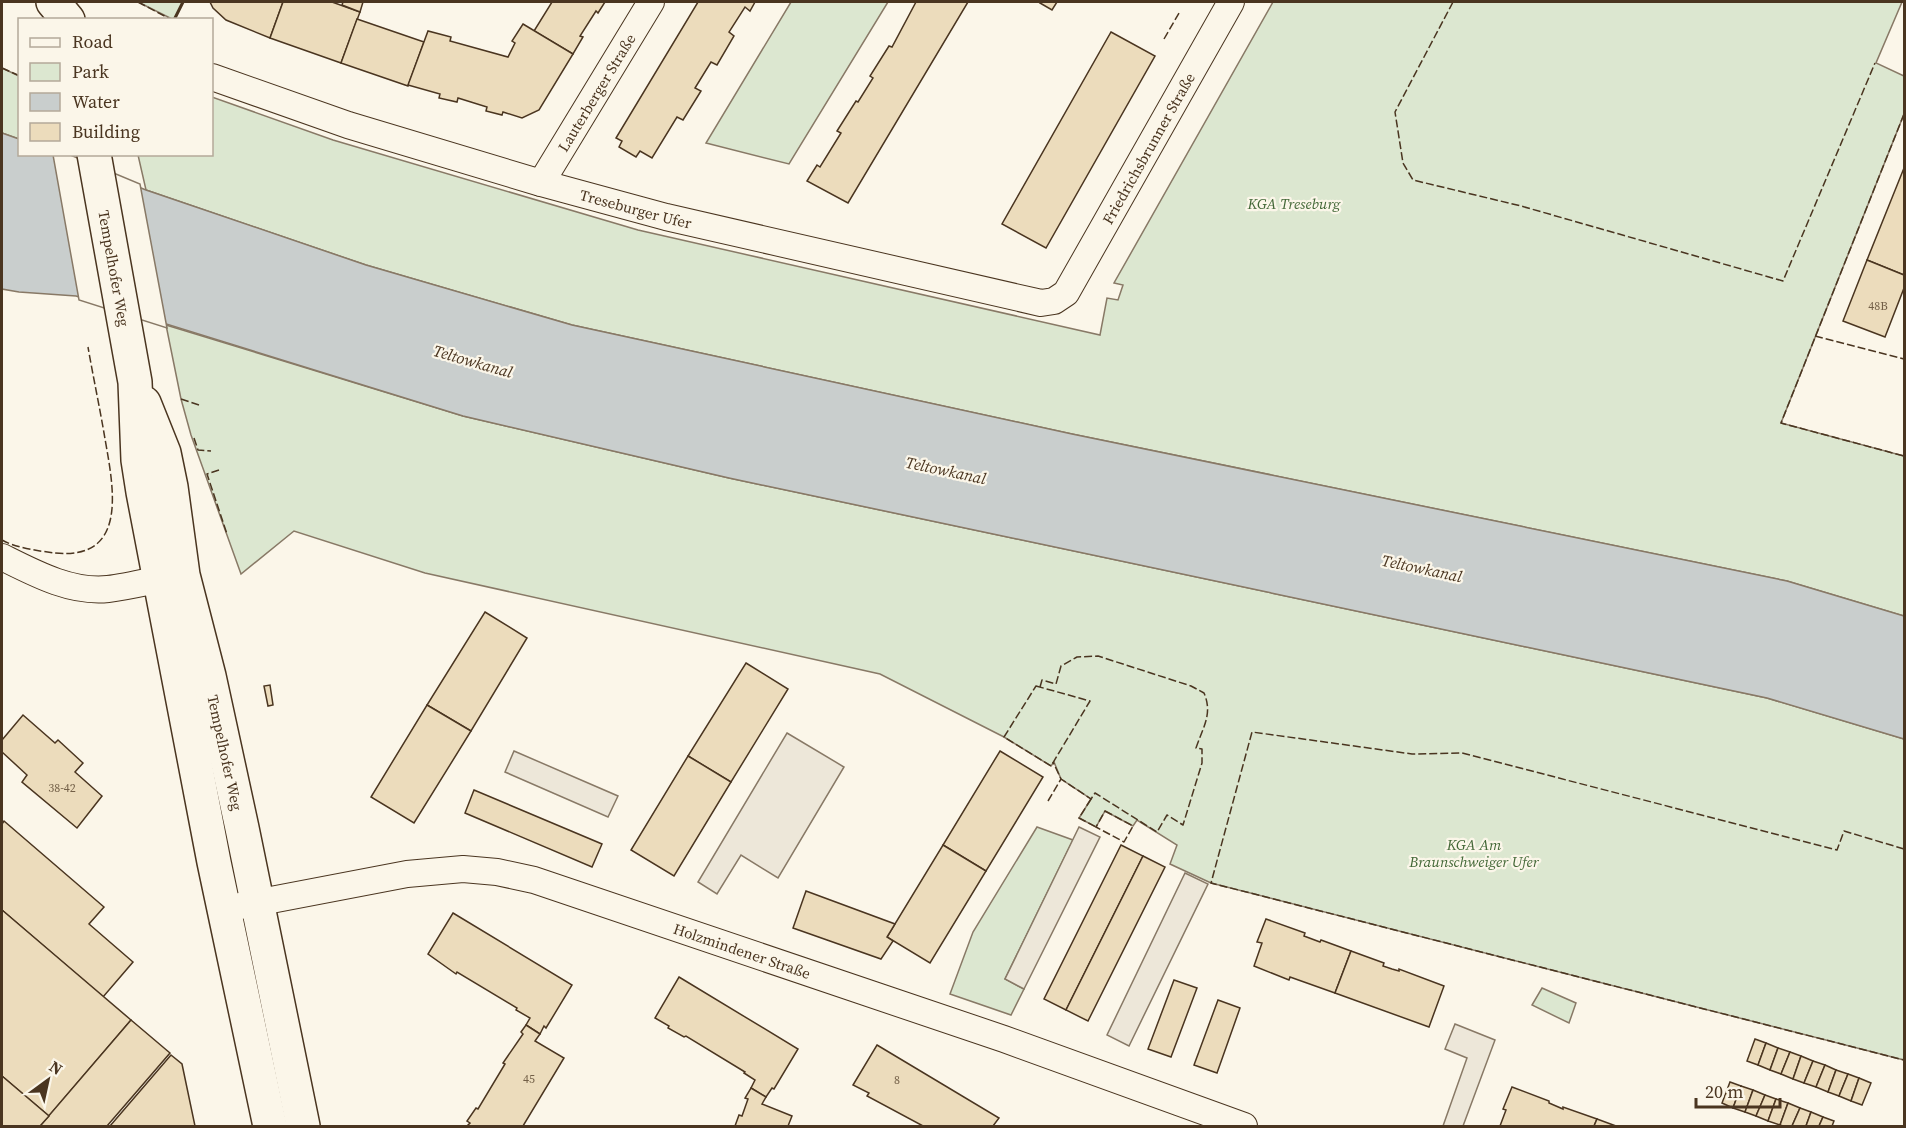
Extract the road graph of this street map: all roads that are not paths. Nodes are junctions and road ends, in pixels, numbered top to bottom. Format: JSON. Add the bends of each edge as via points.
{"nodes":[{"id":1,"x":53,"y":2,"type":"edge"},
{"id":2,"x":77,"y":2,"type":"edge"},
{"id":3,"x":651,"y":2,"type":"edge"},
{"id":4,"x":1231,"y":2,"type":"edge"},
{"id":5,"x":66,"y":18,"type":"edge"},
{"id":6,"x":76,"y":18,"type":"edge"},
{"id":7,"x":213,"y":77,"type":"edge"},
{"id":8,"x":94,"y":156,"type":"edge"},
{"id":9,"x":541,"y":183,"type":"junction"},
{"id":10,"x":1066,"y":293,"type":"joint"},
{"id":11,"x":2,"y":557,"type":"edge"},
{"id":12,"x":172,"y":577,"type":"junction"},
{"id":13,"x":258,"y":902,"type":"junction"},
{"id":14,"x":224,"y":909,"type":"junction"},
{"id":15,"x":270,"y":1126,"type":"edge"},
{"id":16,"x":303,"y":1126,"type":"edge"},
{"id":17,"x":1244,"y":1126,"type":"edge"}],
"edges":[{"from":1,"to":5,"type":"street"},
{"from":2,"to":6,"type":"street"},
{"from":3,"to":9,"type":"street","name":"Lauterberger Straße"},
{"from":4,"to":10,"type":"street","name":"Friedrichsbrunner Straße"},
{"from":7,"to":9,"type":"street","name":"Treseburger Ufer","via":[[348,125]]},
{"from":8,"to":12,"type":"street","name":"Tempelhofer Weg","via":[[135,382],[138,460]]},
{"from":9,"to":10,"type":"street","name":"Treseburger Ufer","via":[[666,218],[1041,303]]},
{"from":11,"to":12,"type":"street","via":[[53,580],[85,589],[107,589]]},
{"from":12,"to":13,"type":"street","name":"Tempelhofer Weg","via":[[211,687]]},
{"from":12,"to":14,"type":"street","name":"Tempelhofer Weg"},
{"from":13,"to":14,"type":"street","name":"Holzmindener Straße"},
{"from":13,"to":16,"type":"street","name":"Tempelhofer Weg"},
{"from":13,"to":17,"type":"street","name":"Holzmindener Straße","via":[[407,874],[463,869],[534,880]]},
{"from":14,"to":15,"type":"street","name":"Tempelhofer Weg"}]}
